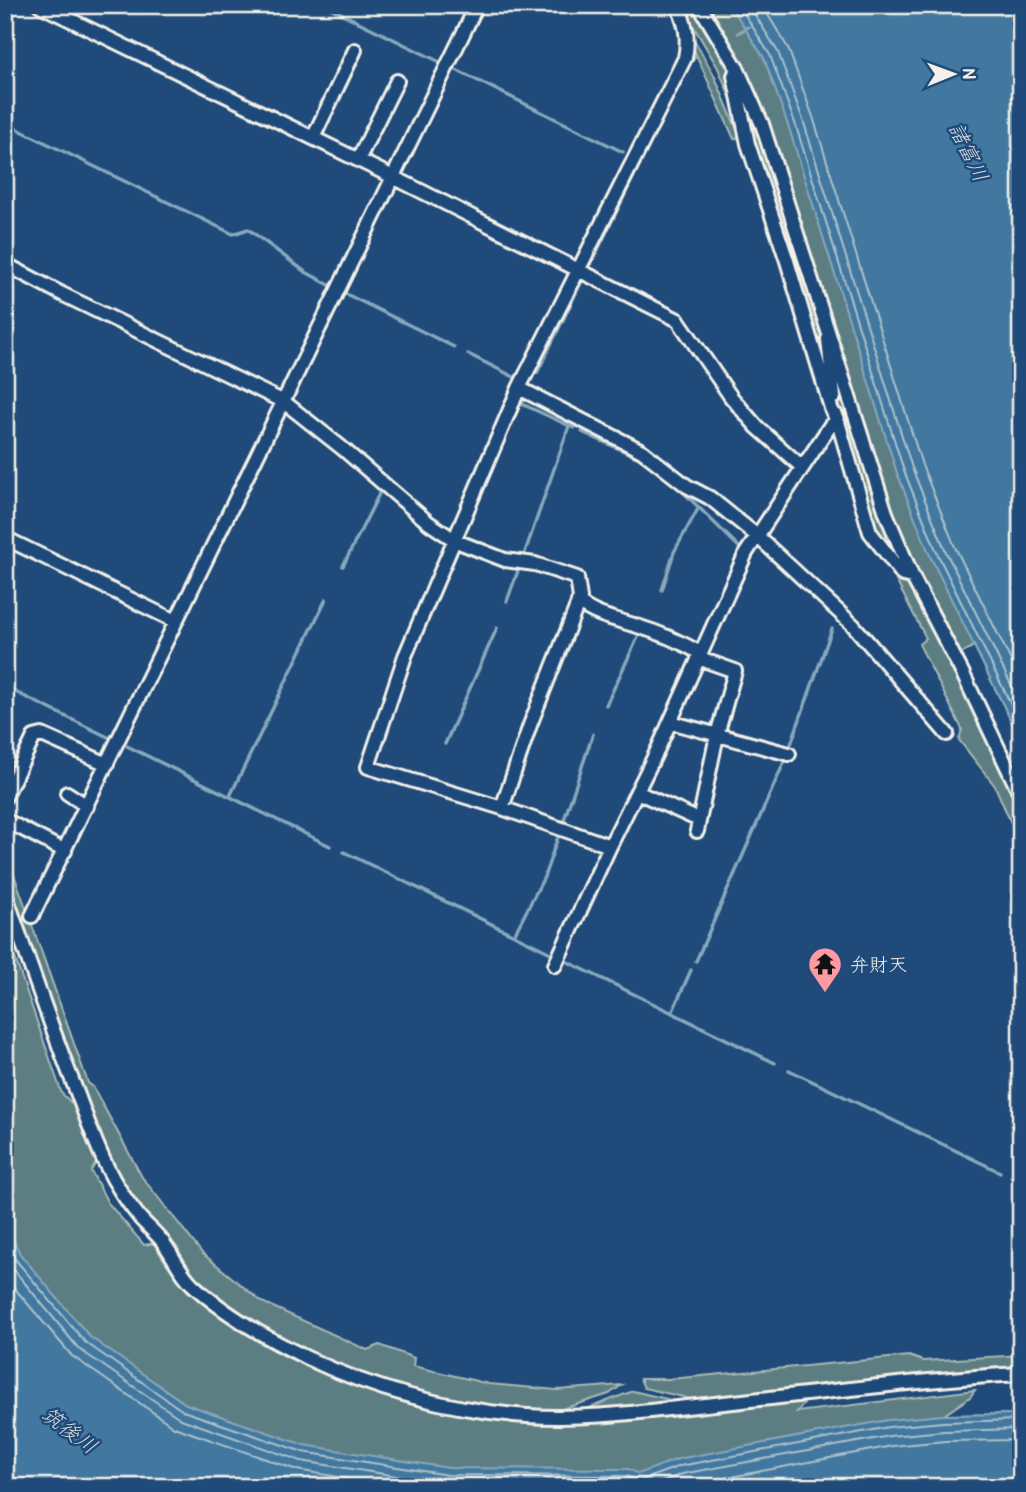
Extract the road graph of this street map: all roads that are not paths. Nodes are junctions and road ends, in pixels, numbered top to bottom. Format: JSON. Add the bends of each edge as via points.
{"nodes":[{"id":1,"x":40,"y":5,"type":"edge"},
{"id":2,"x":477,"y":5,"type":"edge"},
{"id":3,"x":677,"y":5,"type":"edge"},
{"id":4,"x":699,"y":5,"type":"edge"},
{"id":5,"x":355,"y":50,"type":"dead end"},
{"id":6,"x":737,"y":68,"type":"junction"},
{"id":7,"x":397,"y":81,"type":"dead end"},
{"id":8,"x":313,"y":138,"type":"junction"},
{"id":9,"x":358,"y":160,"type":"junction"},
{"id":10,"x":393,"y":177,"type":"junction"},
{"id":11,"x":5,"y":264,"type":"edge"},
{"id":12,"x":579,"y":269,"type":"junction"},
{"id":13,"x":829,"y":328,"type":"junction"},
{"id":14,"x":519,"y":388,"type":"junction"},
{"id":15,"x":284,"y":402,"type":"junction"},
{"id":16,"x":837,"y":422,"type":"junction"},
{"id":17,"x":802,"y":467,"type":"junction"},
{"id":18,"x":756,"y":535,"type":"junction"},
{"id":19,"x":5,"y":538,"type":"edge"},
{"id":20,"x":456,"y":541,"type":"junction"},
{"id":21,"x":913,"y":578,"type":"junction"},
{"id":22,"x":578,"y":602,"type":"junction"},
{"id":23,"x":175,"y":621,"type":"junction"},
{"id":24,"x":699,"y":656,"type":"junction"},
{"id":25,"x":670,"y":722,"type":"junction"},
{"id":26,"x":947,"y":734,"type":"dead end"},
{"id":27,"x":717,"y":735,"type":"junction"},
{"id":28,"x":789,"y":754,"type":"dead end"},
{"id":29,"x":107,"y":765,"type":"junction"},
{"id":30,"x":637,"y":792,"type":"junction"},
{"id":31,"x":67,"y":793,"type":"dead end"},
{"id":32,"x":1021,"y":796,"type":"edge"},
{"id":33,"x":5,"y":797,"type":"edge"},
{"id":34,"x":87,"y":806,"type":"junction"},
{"id":35,"x":502,"y":808,"type":"junction"},
{"id":36,"x":5,"y":820,"type":"edge"},
{"id":37,"x":610,"y":846,"type":"junction"},
{"id":38,"x":65,"y":851,"type":"junction"},
{"id":39,"x":5,"y":893,"type":"edge"},
{"id":40,"x":32,"y":916,"type":"dead end"},
{"id":41,"x":555,"y":965,"type":"dead end"},
{"id":42,"x":1021,"y":1374,"type":"edge"}],
"edges":[{"from":1,"to":8,"type":"street"},
{"from":2,"to":10,"type":"street"},
{"from":3,"to":12,"type":"street","via":[[686,29],[685,58]]},
{"from":4,"to":6,"type":"street"},
{"from":5,"to":8,"type":"street"},
{"from":6,"to":13,"type":"street","via":[[775,159]]},
{"from":6,"to":16,"type":"street","via":[[734,76],[748,144]]},
{"from":7,"to":9,"type":"street"},
{"from":8,"to":9,"type":"street"},
{"from":9,"to":10,"type":"street"},
{"from":10,"to":12,"type":"street"},
{"from":10,"to":15,"type":"street"},
{"from":11,"to":15,"type":"street"},
{"from":12,"to":14,"type":"street"},
{"from":12,"to":17,"type":"street","via":[[678,320],[731,397]]},
{"from":13,"to":16,"type":"street","via":[[827,347]]},
{"from":13,"to":21,"type":"street","via":[[886,513]]},
{"from":14,"to":18,"type":"street","via":[[642,451]]},
{"from":14,"to":20,"type":"street"},
{"from":15,"to":20,"type":"street"},
{"from":15,"to":23,"type":"street"},
{"from":16,"to":17,"type":"street"},
{"from":16,"to":21,"type":"street","via":[[870,531],[903,575]]},
{"from":17,"to":18,"type":"street"},
{"from":18,"to":24,"type":"street"},
{"from":18,"to":26,"type":"street","via":[[853,625]]},
{"from":19,"to":23,"type":"street"},
{"from":20,"to":22,"type":"street","via":[[505,560],[577,578]]},
{"from":20,"to":35,"type":"street","via":[[405,656],[368,767]]},
{"from":21,"to":32,"type":"street"},
{"from":22,"to":24,"type":"street","via":[[589,611],[686,645]]},
{"from":22,"to":35,"type":"street"},
{"from":23,"to":29,"type":"street"},
{"from":24,"to":25,"type":"street"},
{"from":24,"to":27,"type":"street","via":[[735,671]]},
{"from":25,"to":27,"type":"street"},
{"from":25,"to":30,"type":"street"},
{"from":27,"to":28,"type":"street"},
{"from":27,"to":30,"type":"street","via":[[698,826]]},
{"from":29,"to":33,"type":"street","via":[[42,735],[34,737]]},
{"from":29,"to":34,"type":"street"},
{"from":30,"to":37,"type":"street"},
{"from":31,"to":34,"type":"street"},
{"from":34,"to":38,"type":"street"},
{"from":35,"to":37,"type":"street"},
{"from":36,"to":38,"type":"street"},
{"from":37,"to":41,"type":"street"},
{"from":38,"to":40,"type":"street"},
{"from":39,"to":42,"type":"street","via":[[83,1110],[125,1197],[192,1284],[229,1314],[312,1360],[417,1399],[548,1417],[617,1415]]}]}
